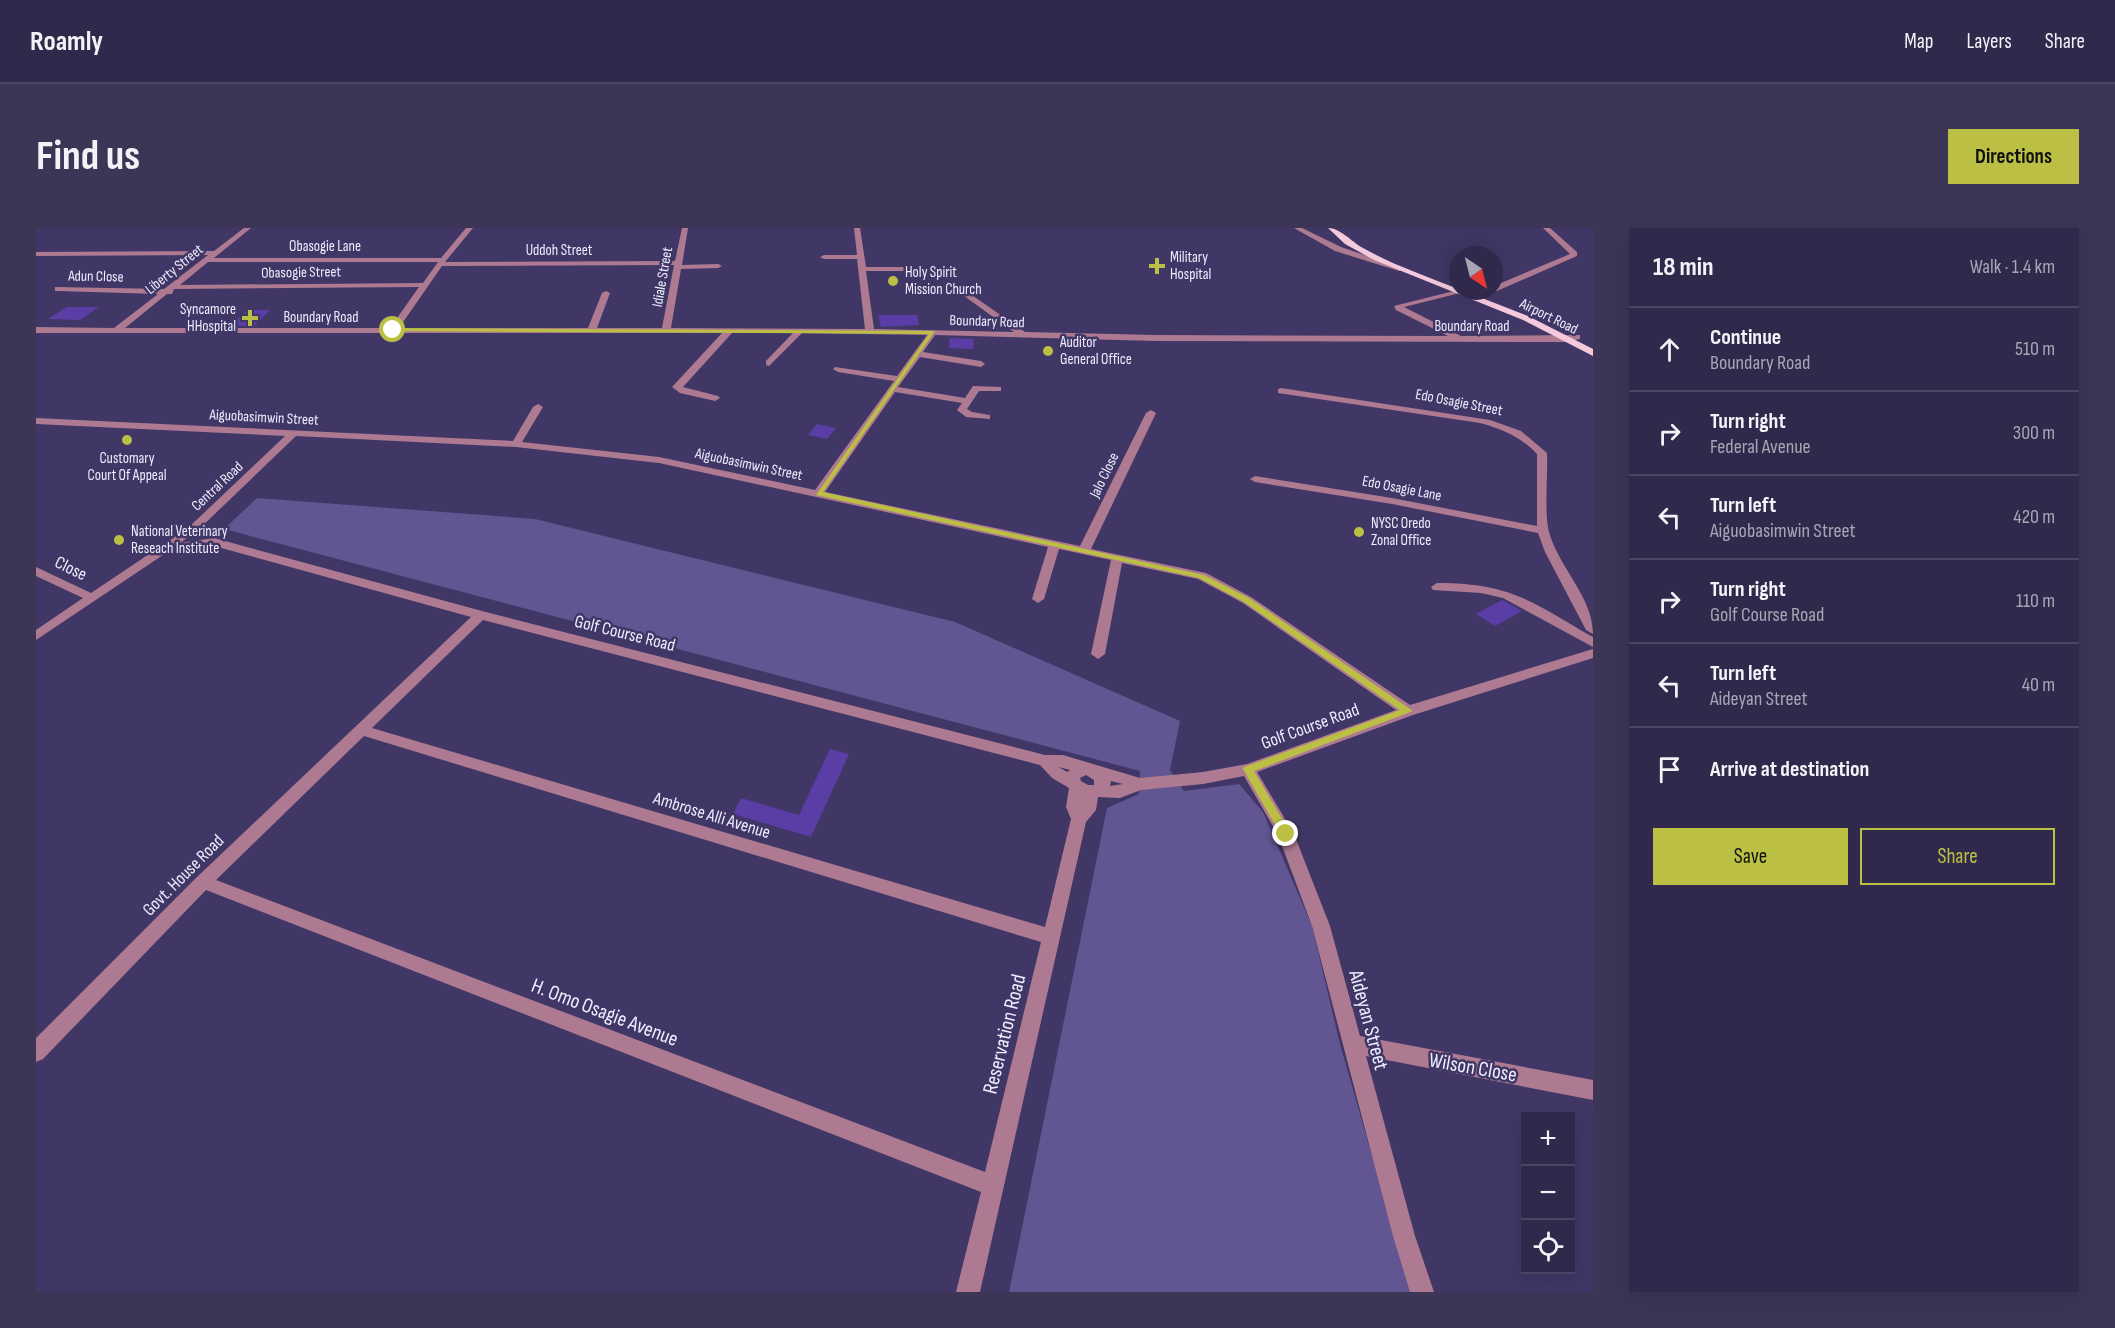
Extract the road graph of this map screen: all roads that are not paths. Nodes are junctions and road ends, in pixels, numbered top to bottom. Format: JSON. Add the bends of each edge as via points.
{"nodes":[{"id":1,"x":248,"y":228,"type":"edge"},
{"id":2,"x":470,"y":228,"type":"edge"},
{"id":3,"x":685,"y":228,"type":"edge"},
{"id":4,"x":857,"y":228,"type":"edge"},
{"id":5,"x":1297,"y":228,"type":"edge"},
{"id":6,"x":1331,"y":228,"type":"edge"},
{"id":7,"x":1342,"y":228,"type":"edge"},
{"id":8,"x":1546,"y":228,"type":"edge"},
{"id":9,"x":215,"y":253,"type":"junction"},
{"id":10,"x":36,"y":254,"type":"edge"},
{"id":11,"x":824,"y":257,"type":"dead end"},
{"id":12,"x":860,"y":257,"type":"junction"},
{"id":13,"x":207,"y":260,"type":"junction"},
{"id":14,"x":441,"y":262,"type":"junction"},
{"id":15,"x":677,"y":265,"type":"junction"},
{"id":16,"x":718,"y":266,"type":"dead end"},
{"id":17,"x":862,"y":269,"type":"junction"},
{"id":18,"x":904,"y":269,"type":"dead end"},
{"id":19,"x":1406,"y":269,"type":"junction"},
{"id":20,"x":427,"y":285,"type":"junction"},
{"id":21,"x":1449,"y":285,"type":"edge"},
{"id":22,"x":1503,"y":285,"type":"edge"},
{"id":23,"x":956,"y":286,"type":"dead end"},
{"id":24,"x":58,"y":289,"type":"dead end"},
{"id":25,"x":172,"y":289,"type":"junction"},
{"id":26,"x":606,"y":293,"type":"dead end"},
{"id":27,"x":1449,"y":293,"type":"edge"},
{"id":28,"x":1485,"y":300,"type":"edge"},
{"id":29,"x":1491,"y":300,"type":"edge"},
{"id":30,"x":36,"y":330,"type":"edge"},
{"id":31,"x":393,"y":330,"type":"junction"},
{"id":32,"x":592,"y":330,"type":"junction"},
{"id":33,"x":666,"y":330,"type":"junction"},
{"id":34,"x":730,"y":330,"type":"junction"},
{"id":35,"x":116,"y":331,"type":"junction"},
{"id":36,"x":800,"y":331,"type":"junction"},
{"id":37,"x":870,"y":331,"type":"junction"},
{"id":38,"x":933,"y":333,"type":"junction"},
{"id":39,"x":1025,"y":336,"type":"junction"},
{"id":40,"x":1572,"y":338,"type":"junction"},
{"id":41,"x":1461,"y":339,"type":"junction"},
{"id":42,"x":1593,"y":345,"type":"edge"},
{"id":43,"x":1593,"y":353,"type":"edge"},
{"id":44,"x":917,"y":354,"type":"junction"},
{"id":45,"x":769,"y":363,"type":"dead end"},
{"id":46,"x":981,"y":364,"type":"dead end"},
{"id":47,"x":838,"y":369,"type":"dead end"},
{"id":48,"x":899,"y":379,"type":"junction"},
{"id":49,"x":892,"y":389,"type":"junction"},
{"id":50,"x":998,"y":389,"type":"dead end"},
{"id":51,"x":1281,"y":391,"type":"dead end"},
{"id":52,"x":715,"y":398,"type":"dead end"},
{"id":53,"x":968,"y":401,"type":"junction"},
{"id":54,"x":538,"y":406,"type":"dead end"},
{"id":55,"x":1151,"y":413,"type":"dead end"},
{"id":56,"x":987,"y":417,"type":"dead end"},
{"id":57,"x":36,"y":421,"type":"edge"},
{"id":58,"x":294,"y":433,"type":"junction"},
{"id":59,"x":516,"y":444,"type":"junction"},
{"id":60,"x":1255,"y":479,"type":"dead end"},
{"id":61,"x":818,"y":494,"type":"junction"},
{"id":62,"x":1543,"y":531,"type":"junction"},
{"id":63,"x":194,"y":536,"type":"junction"},
{"id":64,"x":1054,"y":545,"type":"junction"},
{"id":65,"x":1084,"y":551,"type":"junction"},
{"id":66,"x":1117,"y":558,"type":"junction"},
{"id":67,"x":36,"y":571,"type":"edge"},
{"id":68,"x":1437,"y":587,"type":"dead end"},
{"id":69,"x":90,"y":597,"type":"junction"},
{"id":70,"x":1038,"y":599,"type":"dead end"},
{"id":71,"x":480,"y":615,"type":"junction"},
{"id":72,"x":1593,"y":630,"type":"edge"},
{"id":73,"x":36,"y":636,"type":"edge"},
{"id":74,"x":1593,"y":643,"type":"edge"},
{"id":75,"x":1593,"y":653,"type":"edge"},
{"id":76,"x":1098,"y":654,"type":"dead end"},
{"id":77,"x":1408,"y":711,"type":"junction"},
{"id":78,"x":361,"y":730,"type":"junction"},
{"id":79,"x":1045,"y":761,"type":"junction"},
{"id":80,"x":1248,"y":769,"type":"junction"},
{"id":81,"x":1091,"y":771,"type":"junction"},
{"id":82,"x":1139,"y":784,"type":"junction"},
{"id":83,"x":1085,"y":788,"type":"junction"},
{"id":84,"x":203,"y":882,"type":"junction"},
{"id":85,"x":1052,"y":937,"type":"junction"},
{"id":86,"x":1352,"y":1044,"type":"junction"},
{"id":87,"x":36,"y":1052,"type":"edge"},
{"id":88,"x":1593,"y":1090,"type":"edge"},
{"id":89,"x":992,"y":1185,"type":"junction"},
{"id":90,"x":968,"y":1292,"type":"edge"},
{"id":91,"x":1422,"y":1292,"type":"edge"}],
"edges":[{"from":1,"to":9,"type":"street","name":"Liberty Street"},
{"from":2,"to":14,"type":"street"},
{"from":3,"to":15,"type":"street","name":"Idiale Street"},
{"from":4,"to":12,"type":"street"},
{"from":5,"to":19,"type":"street","via":[[1338,249]]},
{"from":6,"to":19,"type":"main road","name":"Airport Road","via":[[1351,244]]},
{"from":7,"to":19,"type":"main road","name":"Airport Road"},
{"from":8,"to":22,"type":"street","via":[[1574,254]]},
{"from":9,"to":10,"type":"street"},
{"from":9,"to":13,"type":"street","name":"Liberty Street"},
{"from":11,"to":12,"type":"street"},
{"from":12,"to":17,"type":"street"},
{"from":13,"to":14,"type":"street","name":"Obasogie Lane"},
{"from":13,"to":25,"type":"street","name":"Liberty Street"},
{"from":14,"to":15,"type":"street","name":"Uddoh Street"},
{"from":14,"to":20,"type":"street"},
{"from":15,"to":16,"type":"street","name":"Uddoh Street"},
{"from":15,"to":33,"type":"street","name":"Idiale Street"},
{"from":17,"to":18,"type":"street"},
{"from":17,"to":37,"type":"street"},
{"from":19,"to":21,"type":"main road","name":"Airport Road"},
{"from":20,"to":25,"type":"street","name":"Obasogie Street"},
{"from":20,"to":31,"type":"street"},
{"from":23,"to":39,"type":"street"},
{"from":24,"to":25,"type":"street","name":"Adun Close"},
{"from":25,"to":35,"type":"street","name":"Liberty Street"},
{"from":26,"to":32,"type":"street"},
{"from":27,"to":41,"type":"street","via":[[1398,306]]},
{"from":28,"to":40,"type":"main road","name":"Airport Road"},
{"from":29,"to":40,"type":"main road","name":"Airport Road"},
{"from":30,"to":35,"type":"street","name":"Boundary Road"},
{"from":31,"to":32,"type":"street","name":"Boundary Road"},
{"from":31,"to":35,"type":"street","name":"Boundary Road"},
{"from":32,"to":33,"type":"street","name":"Boundary Road"},
{"from":33,"to":34,"type":"street","name":"Boundary Road"},
{"from":34,"to":36,"type":"street","name":"Boundary Road"},
{"from":34,"to":52,"type":"street","via":[[676,387]]},
{"from":36,"to":37,"type":"street","name":"Boundary Road"},
{"from":36,"to":45,"type":"street"},
{"from":37,"to":38,"type":"street","name":"Boundary Road"},
{"from":38,"to":39,"type":"street","name":"Boundary Road"},
{"from":38,"to":44,"type":"street"},
{"from":39,"to":41,"type":"street","name":"Boundary Road"},
{"from":40,"to":41,"type":"street","name":"Boundary Road"},
{"from":40,"to":42,"type":"main road","name":"Airport Road"},
{"from":40,"to":43,"type":"main road","name":"Airport Road"},
{"from":44,"to":46,"type":"street"},
{"from":44,"to":48,"type":"street"},
{"from":47,"to":48,"type":"street"},
{"from":48,"to":49,"type":"street"},
{"from":49,"to":53,"type":"street"},
{"from":49,"to":61,"type":"street"},
{"from":50,"to":53,"type":"street","via":[[976,388]]},
{"from":51,"to":62,"type":"street","name":"Edo Osagie Street","via":[[1469,418],[1517,431],[1542,453]]},
{"from":53,"to":56,"type":"street","via":[[963,412]]},
{"from":54,"to":59,"type":"street"},
{"from":55,"to":65,"type":"street","name":"Jalo Close"},
{"from":57,"to":58,"type":"street","name":"Aiguobasimwin Street"},
{"from":58,"to":59,"type":"street","name":"Aiguobasimwin Street"},
{"from":58,"to":63,"type":"street","name":"Central Road"},
{"from":59,"to":61,"type":"street","name":"Aiguobasimwin Street","via":[[659,460]]},
{"from":60,"to":62,"type":"street","name":"Edo Osagie Lane"},
{"from":61,"to":64,"type":"street","name":"Aiguobasimwin Street"},
{"from":62,"to":72,"type":"street","name":"Edo Osagie Street"},
{"from":63,"to":69,"type":"street","name":"Golf Course Road"},
{"from":63,"to":71,"type":"street","name":"Golf Course Road"},
{"from":64,"to":65,"type":"street","name":"Aiguobasimwin Street"},
{"from":64,"to":70,"type":"street"},
{"from":65,"to":66,"type":"street","name":"Aiguobasimwin Street"},
{"from":66,"to":76,"type":"street"},
{"from":66,"to":77,"type":"street","name":"Aiguobasimwin Street","via":[[1202,576],[1225,587]]},
{"from":67,"to":69,"type":"street","name":"Close"},
{"from":68,"to":74,"type":"street","via":[[1505,594]]},
{"from":69,"to":73,"type":"street"},
{"from":71,"to":78,"type":"street","name":"Govt. House Road"},
{"from":71,"to":79,"type":"street","name":"Golf Course Road"},
{"from":75,"to":77,"type":"street","name":"Golf Course Road"},
{"from":77,"to":80,"type":"street","name":"Golf Course Road"},
{"from":78,"to":84,"type":"street","name":"Govt. House Road"},
{"from":78,"to":85,"type":"street","name":"Ambrose Alli Avenue"},
{"from":79,"to":81,"type":"street","via":[[1063,761]]},
{"from":79,"to":83,"type":"street","name":"Golf Course Road","via":[[1057,774]]},
{"from":80,"to":82,"type":"street","name":"Golf Course Road"},
{"from":80,"to":86,"type":"street","name":"Aideyan Street","via":[[1286,834],[1321,926]]},
{"from":81,"to":82,"type":"street"},
{"from":81,"to":83,"type":"street","via":[[1076,772]]},
{"from":81,"to":83,"type":"street","via":[[1103,781],[1101,789]]},
{"from":82,"to":83,"type":"street","via":[[1120,792]]},
{"from":83,"to":85,"type":"street","name":"Reservation Road","via":[[1088,810],[1079,819]]},
{"from":84,"to":87,"type":"street","name":"Govt. House Road"},
{"from":84,"to":89,"type":"street","name":"H. Omo Osagie Avenue"},
{"from":85,"to":89,"type":"street","name":"Reservation Road"},
{"from":86,"to":88,"type":"street","name":"Wilson Close"},
{"from":86,"to":91,"type":"street","name":"Aideyan Street"},
{"from":89,"to":90,"type":"street","name":"Reservation Road"}]}
